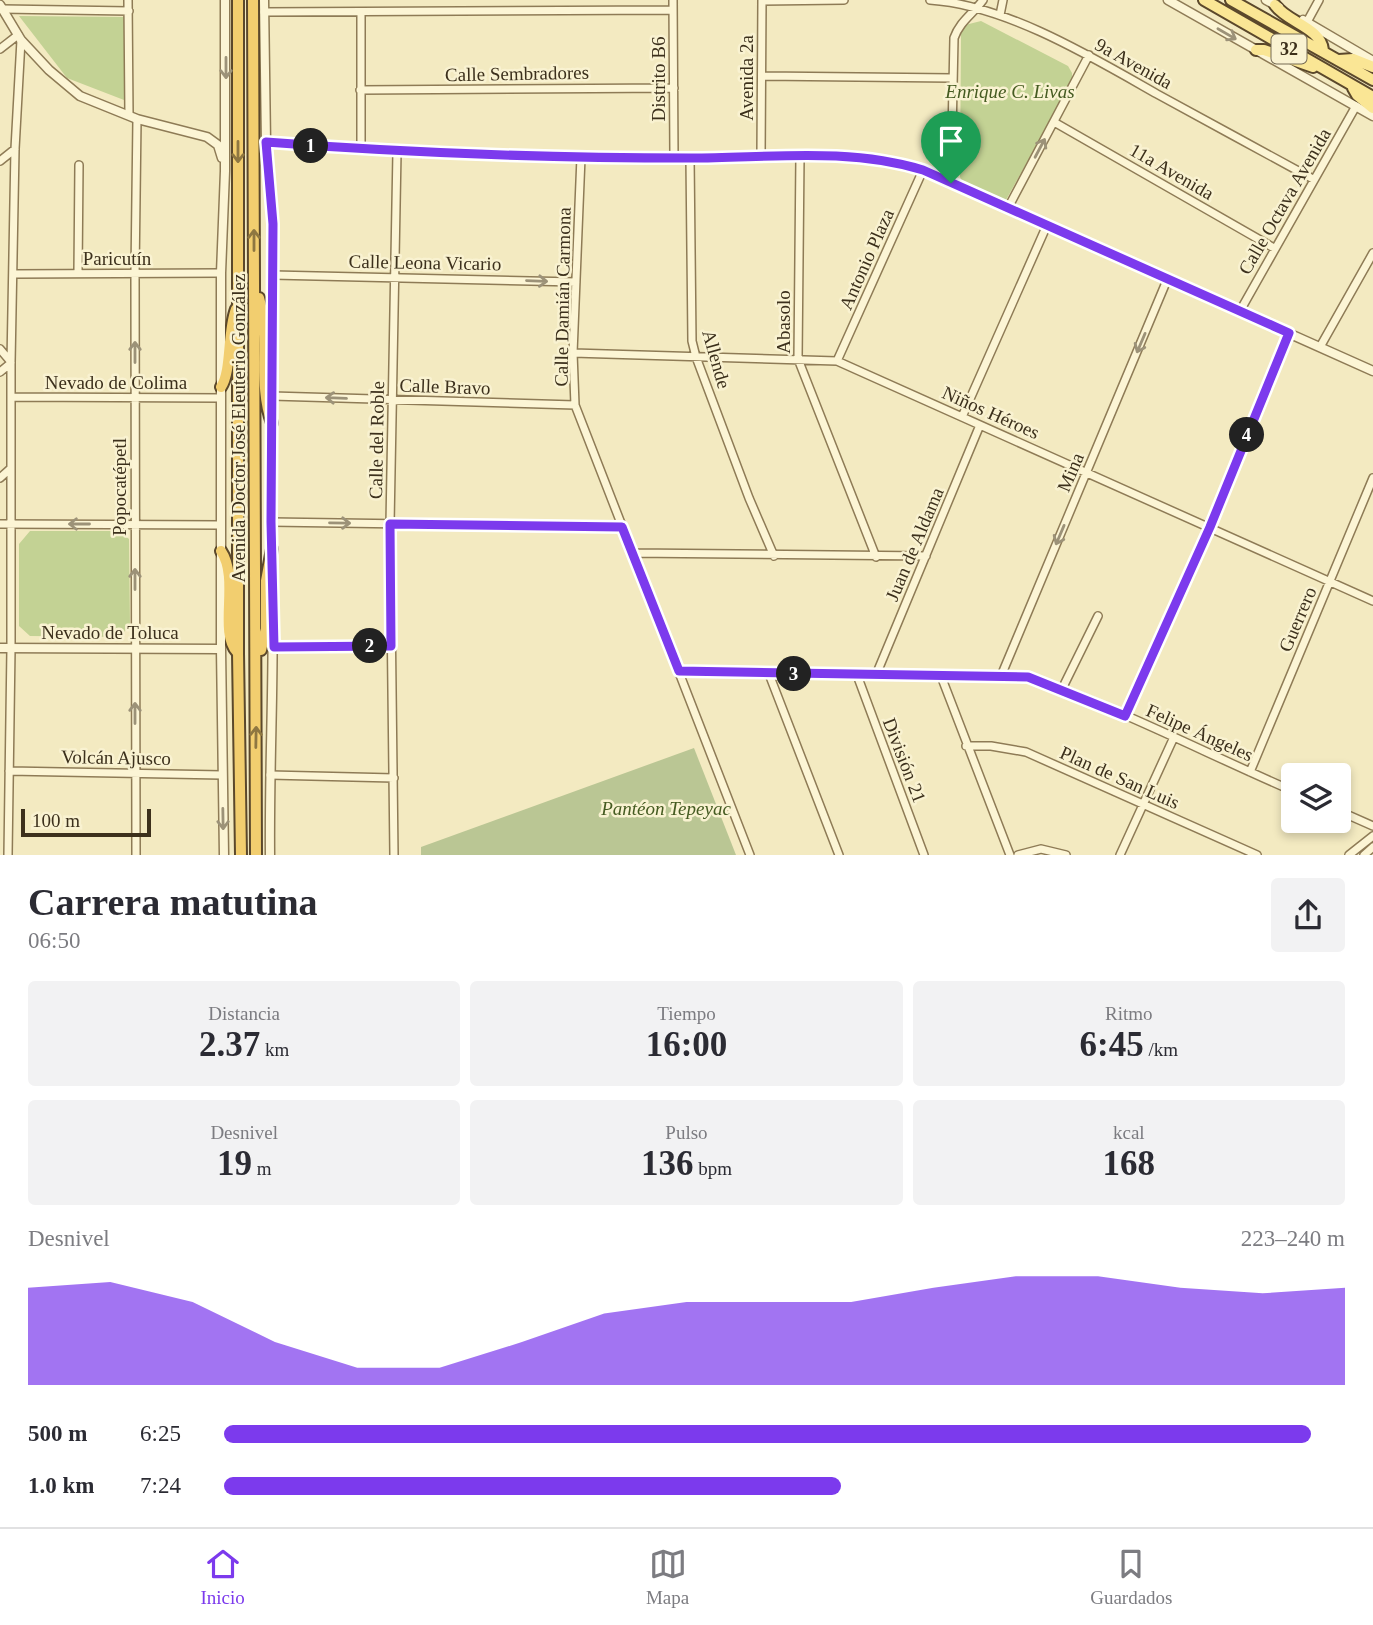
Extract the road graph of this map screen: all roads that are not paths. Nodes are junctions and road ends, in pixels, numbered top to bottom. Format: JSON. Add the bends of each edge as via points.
{"nodes":[{"id":1,"x":128,"y":0,"type":"edge"},
{"id":2,"x":225,"y":0,"type":"edge"},
{"id":3,"x":238,"y":0,"type":"edge"},
{"id":4,"x":253,"y":0,"type":"edge"},
{"id":5,"x":264,"y":0,"type":"edge"},
{"id":6,"x":430,"y":0,"type":"edge"},
{"id":7,"x":673,"y":0,"type":"edge"},
{"id":8,"x":762,"y":0,"type":"edge"},
{"id":9,"x":844,"y":0,"type":"edge"},
{"id":10,"x":930,"y":0,"type":"edge"},
{"id":11,"x":983,"y":0,"type":"edge"},
{"id":12,"x":1003,"y":0,"type":"edge"},
{"id":13,"x":1168,"y":0,"type":"edge"},
{"id":14,"x":1204,"y":0,"type":"edge"},
{"id":15,"x":1231,"y":0,"type":"edge"},
{"id":16,"x":1319,"y":0,"type":"edge"},
{"id":17,"x":1270,"y":2,"type":"edge"},
{"id":18,"x":1,"y":7,"type":"edge"},
{"id":19,"x":978,"y":8,"type":"junction"},
{"id":20,"x":673,"y":10,"type":"junction"},
{"id":21,"x":129,"y":11,"type":"junction"},
{"id":22,"x":430,"y":11,"type":"junction"},
{"id":23,"x":264,"y":12,"type":"junction"},
{"id":24,"x":361,"y":12,"type":"junction"},
{"id":25,"x":1000,"y":15,"type":"junction"},
{"id":26,"x":1307,"y":22,"type":"junction"},
{"id":27,"x":19,"y":38,"type":"junction"},
{"id":28,"x":0,"y":49,"type":"edge"},
{"id":29,"x":1256,"y":50,"type":"junction"},
{"id":30,"x":1324,"y":51,"type":"junction"},
{"id":31,"x":1089,"y":55,"type":"junction"},
{"id":32,"x":1339,"y":60,"type":"junction"},
{"id":33,"x":1373,"y":61,"type":"edge"},
{"id":34,"x":1373,"y":67,"type":"edge"},
{"id":35,"x":1322,"y":68,"type":"junction"},
{"id":36,"x":762,"y":76,"type":"junction"},
{"id":37,"x":952,"y":78,"type":"junction"},
{"id":38,"x":1373,"y":80,"type":"edge"},
{"id":39,"x":1352,"y":85,"type":"junction"},
{"id":40,"x":674,"y":88,"type":"junction"},
{"id":41,"x":360,"y":90,"type":"junction"},
{"id":42,"x":1373,"y":97,"type":"edge"},
{"id":43,"x":1356,"y":106,"type":"junction"},
{"id":44,"x":1373,"y":108,"type":"edge"},
{"id":45,"x":1373,"y":116,"type":"edge"},
{"id":46,"x":133,"y":117,"type":"junction"},
{"id":47,"x":1054,"y":122,"type":"junction"},
{"id":48,"x":266,"y":142,"type":"junction"},
{"id":49,"x":15,"y":149,"type":"junction"},
{"id":50,"x":361,"y":149,"type":"junction"},
{"id":51,"x":397,"y":152,"type":"junction"},
{"id":52,"x":761,"y":156,"type":"junction"},
{"id":53,"x":800,"y":156,"type":"junction"},
{"id":54,"x":581,"y":157,"type":"junction"},
{"id":55,"x":674,"y":157,"type":"junction"},
{"id":56,"x":690,"y":158,"type":"junction"},
{"id":57,"x":0,"y":161,"type":"edge"},
{"id":58,"x":79,"y":165,"type":"dead end"},
{"id":59,"x":923,"y":170,"type":"junction"},
{"id":60,"x":225,"y":171,"type":"junction"},
{"id":61,"x":1313,"y":179,"type":"junction"},
{"id":62,"x":951,"y":183,"type":"junction"},
{"id":63,"x":1008,"y":208,"type":"junction"},
{"id":64,"x":1047,"y":225,"type":"junction"},
{"id":65,"x":1274,"y":248,"type":"junction"},
{"id":66,"x":1373,"y":253,"type":"edge"},
{"id":67,"x":78,"y":273,"type":"junction"},
{"id":68,"x":221,"y":273,"type":"junction"},
{"id":69,"x":13,"y":274,"type":"junction"},
{"id":70,"x":135,"y":274,"type":"junction"},
{"id":71,"x":273,"y":275,"type":"junction"},
{"id":72,"x":394,"y":277,"type":"junction"},
{"id":73,"x":1167,"y":280,"type":"junction"},
{"id":74,"x":576,"y":282,"type":"junction"},
{"id":75,"x":255,"y":287,"type":"junction"},
{"id":76,"x":238,"y":303,"type":"junction"},
{"id":77,"x":1240,"y":311,"type":"junction"},
{"id":78,"x":1289,"y":333,"type":"junction"},
{"id":79,"x":1321,"y":347,"type":"junction"},
{"id":80,"x":0,"y":349,"type":"edge"},
{"id":81,"x":573,"y":354,"type":"junction"},
{"id":82,"x":696,"y":357,"type":"junction"},
{"id":83,"x":798,"y":359,"type":"junction"},
{"id":84,"x":837,"y":361,"type":"junction"},
{"id":85,"x":11,"y":363,"type":"junction"},
{"id":86,"x":1373,"y":371,"type":"edge"},
{"id":87,"x":0,"y":372,"type":"edge"},
{"id":88,"x":221,"y":392,"type":"junction"},
{"id":89,"x":272,"y":396,"type":"junction"},
{"id":90,"x":11,"y":397,"type":"junction"},
{"id":91,"x":135,"y":398,"type":"junction"},
{"id":92,"x":392,"y":400,"type":"junction"},
{"id":93,"x":575,"y":405,"type":"junction"},
{"id":94,"x":962,"y":416,"type":"junction"},
{"id":95,"x":272,"y":423,"type":"junction"},
{"id":96,"x":981,"y":425,"type":"junction"},
{"id":97,"x":10,"y":469,"type":"junction"},
{"id":98,"x":1087,"y":472,"type":"junction"},
{"id":99,"x":0,"y":478,"type":"edge"},
{"id":100,"x":1373,"y":478,"type":"edge"},
{"id":101,"x":271,"y":522,"type":"junction"},
{"id":102,"x":0,"y":524,"type":"edge"},
{"id":103,"x":11,"y":524,"type":"junction"},
{"id":104,"x":135,"y":524,"type":"junction"},
{"id":105,"x":390,"y":524,"type":"junction"},
{"id":106,"x":221,"y":525,"type":"junction"},
{"id":107,"x":622,"y":527,"type":"junction"},
{"id":108,"x":1210,"y":527,"type":"junction"},
{"id":109,"x":272,"y":549,"type":"junction"},
{"id":110,"x":221,"y":551,"type":"junction"},
{"id":111,"x":631,"y":553,"type":"junction"},
{"id":112,"x":774,"y":556,"type":"junction"},
{"id":113,"x":926,"y":556,"type":"junction"},
{"id":114,"x":876,"y":557,"type":"junction"},
{"id":115,"x":1329,"y":581,"type":"junction"},
{"id":116,"x":1373,"y":601,"type":"edge"},
{"id":117,"x":1098,"y":616,"type":"dead end"},
{"id":118,"x":391,"y":646,"type":"junction"},
{"id":119,"x":135,"y":647,"type":"junction"},
{"id":120,"x":274,"y":647,"type":"junction"},
{"id":121,"x":0,"y":648,"type":"edge"},
{"id":122,"x":11,"y":648,"type":"junction"},
{"id":123,"x":220,"y":649,"type":"junction"},
{"id":124,"x":238,"y":653,"type":"junction"},
{"id":125,"x":257,"y":659,"type":"junction"},
{"id":126,"x":679,"y":671,"type":"junction"},
{"id":127,"x":769,"y":674,"type":"junction"},
{"id":128,"x":857,"y":675,"type":"junction"},
{"id":129,"x":876,"y":675,"type":"junction"},
{"id":130,"x":941,"y":676,"type":"junction"},
{"id":131,"x":1001,"y":676,"type":"junction"},
{"id":132,"x":1062,"y":689,"type":"junction"},
{"id":133,"x":1125,"y":716,"type":"junction"},
{"id":134,"x":1174,"y":737,"type":"junction"},
{"id":135,"x":966,"y":746,"type":"junction"},
{"id":136,"x":9,"y":771,"type":"junction"},
{"id":137,"x":1250,"y":772,"type":"junction"},
{"id":138,"x":135,"y":773,"type":"junction"},
{"id":139,"x":222,"y":775,"type":"junction"},
{"id":140,"x":270,"y":775,"type":"junction"},
{"id":141,"x":394,"y":778,"type":"junction"},
{"id":142,"x":1281,"y":786,"type":"edge"},
{"id":143,"x":1142,"y":803,"type":"junction"},
{"id":144,"x":1351,"y":816,"type":"edge"},
{"id":145,"x":1373,"y":826,"type":"edge"},
{"id":146,"x":1373,"y":836,"type":"edge"},
{"id":147,"x":1373,"y":847,"type":"edge"},
{"id":148,"x":8,"y":855,"type":"edge"},
{"id":149,"x":135,"y":855,"type":"edge"},
{"id":150,"x":224,"y":855,"type":"edge"},
{"id":151,"x":241,"y":855,"type":"edge"},
{"id":152,"x":256,"y":855,"type":"edge"},
{"id":153,"x":270,"y":855,"type":"edge"},
{"id":154,"x":394,"y":855,"type":"edge"},
{"id":155,"x":750,"y":855,"type":"edge"},
{"id":156,"x":839,"y":855,"type":"edge"},
{"id":157,"x":924,"y":855,"type":"edge"},
{"id":158,"x":1010,"y":855,"type":"edge"},
{"id":159,"x":1018,"y":855,"type":"edge"},
{"id":160,"x":1066,"y":855,"type":"edge"},
{"id":161,"x":1120,"y":855,"type":"edge"},
{"id":162,"x":1257,"y":855,"type":"edge"},
{"id":163,"x":1349,"y":855,"type":"edge"},
{"id":164,"x":1364,"y":855,"type":"edge"}],
"edges":[{"from":1,"to":21,"type":"street","name":"Popocatépetl"},
{"from":2,"to":60,"type":"street","name":"Avenida Doctor José Eleuterio González","one_way":true},
{"from":3,"to":76,"type":"highway","name":"Avenida Doctor José Eleuterio González","one_way":true},
{"from":75,"to":4,"type":"highway","name":"Avenida Doctor José Eleuterio González","one_way":true},
{"from":5,"to":23,"type":"street","name":"Avenida Doctor José Eleuterio González"},
{"from":6,"to":22,"type":"street"},
{"from":7,"to":20,"type":"street","name":"Distrito B6"},
{"from":8,"to":9,"type":"street"},
{"from":8,"to":36,"type":"street","name":"Avenida 2a"},
{"from":10,"to":19,"type":"street","name":"9a Avenida"},
{"from":11,"to":19,"type":"street"},
{"from":12,"to":25,"type":"street"},
{"from":13,"to":29,"type":"street","one_way":true},
{"from":14,"to":35,"type":"main road","number":"32"},
{"from":15,"to":30,"type":"main road","number":"32"},
{"from":16,"to":26,"type":"street"},
{"from":17,"to":26,"type":"street"},
{"from":17,"to":30,"type":"main road","via":[[1316,36]]},
{"from":18,"to":21,"type":"street"},
{"from":18,"to":27,"type":"street"},
{"from":19,"to":25,"type":"street","name":"9a Avenida"},
{"from":19,"to":37,"type":"street","via":[[964,19],[954,38]]},
{"from":20,"to":22,"type":"street"},
{"from":20,"to":40,"type":"street","name":"Distrito B6"},
{"from":21,"to":46,"type":"street","name":"Popocatépetl"},
{"from":22,"to":24,"type":"street"},
{"from":23,"to":24,"type":"street"},
{"from":23,"to":48,"type":"street","name":"Avenida Doctor José Eleuterio González"},
{"from":24,"to":41,"type":"street"},
{"from":25,"to":31,"type":"street","name":"9a Avenida"},
{"from":26,"to":33,"type":"street"},
{"from":27,"to":28,"type":"street"},
{"from":27,"to":46,"type":"street","via":[[80,96]]},
{"from":27,"to":49,"type":"street"},
{"from":29,"to":35,"type":"main road"},
{"from":29,"to":43,"type":"street"},
{"from":30,"to":32,"type":"main road","number":"32"},
{"from":31,"to":47,"type":"street"},
{"from":31,"to":61,"type":"street","name":"9a Avenida"},
{"from":32,"to":34,"type":"main road","via":[[1353,59]]},
{"from":32,"to":38,"type":"main road","number":"32"},
{"from":35,"to":39,"type":"main road","number":"32"},
{"from":36,"to":37,"type":"street"},
{"from":36,"to":52,"type":"street","name":"Avenida 2a"},
{"from":37,"to":62,"type":"street"},
{"from":39,"to":42,"type":"main road","number":"32"},
{"from":39,"to":44,"type":"main road"},
{"from":40,"to":41,"type":"street","name":"Calle Sembradores"},
{"from":40,"to":55,"type":"street","name":"Distrito B6"},
{"from":41,"to":50,"type":"street"},
{"from":43,"to":45,"type":"street"},
{"from":43,"to":61,"type":"street","name":"Calle Octava Avenida"},
{"from":46,"to":60,"type":"street","via":[[214,141]]},
{"from":46,"to":70,"type":"street","name":"Popocatépetl"},
{"from":63,"to":47,"type":"street","one_way":true},
{"from":47,"to":65,"type":"street","name":"11a Avenida"},
{"from":48,"to":50,"type":"street"},
{"from":48,"to":71,"type":"street","name":"Avenida Doctor José Eleuterio González"},
{"from":49,"to":57,"type":"street"},
{"from":49,"to":69,"type":"street"},
{"from":50,"to":51,"type":"street"},
{"from":51,"to":54,"type":"street"},
{"from":51,"to":72,"type":"street","name":"Calle del Roble"},
{"from":52,"to":53,"type":"street"},
{"from":52,"to":56,"type":"street"},
{"from":53,"to":59,"type":"street","via":[[869,158]]},
{"from":53,"to":83,"type":"street","name":"Abasolo"},
{"from":54,"to":55,"type":"street"},
{"from":54,"to":74,"type":"street","name":"Calle Damián Carmona"},
{"from":55,"to":56,"type":"street"},
{"from":56,"to":82,"type":"street","name":"Allende","via":[[691,325]]},
{"from":58,"to":67,"type":"street"},
{"from":59,"to":62,"type":"street"},
{"from":59,"to":84,"type":"street","name":"Antonio Plaza"},
{"from":60,"to":68,"type":"street","name":"Avenida Doctor José Eleuterio González"},
{"from":61,"to":65,"type":"street","name":"Calle Octava Avenida"},
{"from":62,"to":63,"type":"street"},
{"from":63,"to":64,"type":"street"},
{"from":64,"to":73,"type":"street"},
{"from":64,"to":94,"type":"street"},
{"from":65,"to":77,"type":"street","name":"Calle Octava Avenida"},
{"from":66,"to":79,"type":"street"},
{"from":67,"to":69,"type":"street","name":"Paricutín"},
{"from":67,"to":70,"type":"street","name":"Paricutín"},
{"from":68,"to":70,"type":"street","name":"Paricutín"},
{"from":68,"to":88,"type":"street","name":"Avenida Doctor José Eleuterio González"},
{"from":69,"to":85,"type":"street"},
{"from":91,"to":70,"type":"street","name":"Popocatépetl","one_way":true},
{"from":71,"to":72,"type":"street","name":"Calle Leona Vicario"},
{"from":71,"to":89,"type":"street","name":"Avenida Doctor José Eleuterio González"},
{"from":72,"to":74,"type":"street","name":"Calle Leona Vicario","one_way":true},
{"from":72,"to":92,"type":"street","name":"Calle del Roble"},
{"from":73,"to":77,"type":"street"},
{"from":73,"to":98,"type":"street","name":"Mina","one_way":true},
{"from":74,"to":81,"type":"street","name":"Calle Damián Carmona"},
{"from":75,"to":95,"type":"highway","via":[[263,313],[264,400]]},
{"from":75,"to":125,"type":"highway","name":"Avenida Doctor José Eleuterio González"},
{"from":76,"to":88,"type":"highway"},
{"from":76,"to":124,"type":"highway","name":"Avenida Doctor José Eleuterio González"},
{"from":77,"to":78,"type":"street"},
{"from":78,"to":79,"type":"street"},
{"from":78,"to":108,"type":"street"},
{"from":79,"to":86,"type":"street"},
{"from":80,"to":85,"type":"street"},
{"from":81,"to":82,"type":"street","name":"Niños Héroes"},
{"from":81,"to":93,"type":"street","name":"Calle Damián Carmona"},
{"from":82,"to":83,"type":"street","name":"Niños Héroes"},
{"from":82,"to":112,"type":"street","name":"Allende"},
{"from":83,"to":84,"type":"street","name":"Niños Héroes"},
{"from":83,"to":114,"type":"street","name":"Abasolo"},
{"from":84,"to":94,"type":"street","name":"Niños Héroes"},
{"from":85,"to":87,"type":"street"},
{"from":85,"to":90,"type":"street"},
{"from":88,"to":91,"type":"street","name":"Nevado de Colima"},
{"from":88,"to":106,"type":"street","name":"Avenida Doctor José Eleuterio González"},
{"from":92,"to":89,"type":"street","name":"Calle Bravo","one_way":true},
{"from":89,"to":95,"type":"street","name":"Avenida Doctor José Eleuterio González"},
{"from":90,"to":91,"type":"street","name":"Nevado de Colima"},
{"from":90,"to":97,"type":"street"},
{"from":91,"to":104,"type":"street","name":"Popocatépetl"},
{"from":92,"to":93,"type":"street","name":"Calle Bravo"},
{"from":92,"to":105,"type":"street","name":"Calle del Roble"},
{"from":93,"to":107,"type":"street","name":"Calle Damián Carmona"},
{"from":94,"to":96,"type":"street","name":"Niños Héroes"},
{"from":95,"to":101,"type":"street","name":"Avenida Doctor José Eleuterio González"},
{"from":96,"to":98,"type":"street","name":"Niños Héroes"},
{"from":96,"to":113,"type":"street","name":"Juan de Aldama"},
{"from":97,"to":99,"type":"street"},
{"from":97,"to":103,"type":"street"},
{"from":98,"to":108,"type":"street","name":"Niños Héroes"},
{"from":98,"to":131,"type":"street","name":"Mina","one_way":true},
{"from":100,"to":115,"type":"street","name":"Guerrero"},
{"from":101,"to":105,"type":"street","one_way":true},
{"from":101,"to":109,"type":"street","name":"Avenida Doctor José Eleuterio González"},
{"from":102,"to":103,"type":"street"},
{"from":104,"to":103,"type":"street","one_way":true},
{"from":103,"to":122,"type":"street"},
{"from":104,"to":106,"type":"street"},
{"from":119,"to":104,"type":"street","name":"Popocatépetl","one_way":true},
{"from":105,"to":107,"type":"street"},
{"from":105,"to":118,"type":"street","name":"Calle del Roble"},
{"from":106,"to":110,"type":"street","name":"Avenida Doctor José Eleuterio González"},
{"from":107,"to":111,"type":"street","name":"Calle Damián Carmona"},
{"from":108,"to":115,"type":"street","name":"Niños Héroes"},
{"from":108,"to":133,"type":"street"},
{"from":109,"to":120,"type":"street","name":"Avenida Doctor José Eleuterio González"},
{"from":109,"to":125,"type":"highway","via":[[266,581],[266,629]]},
{"from":110,"to":123,"type":"street","name":"Avenida Doctor José Eleuterio González"},
{"from":110,"to":124,"type":"highway","via":[[229,569],[230,641]]},
{"from":111,"to":112,"type":"street"},
{"from":111,"to":126,"type":"street","name":"Calle Damián Carmona"},
{"from":112,"to":114,"type":"street"},
{"from":113,"to":114,"type":"street"},
{"from":113,"to":129,"type":"street","name":"Juan de Aldama"},
{"from":115,"to":116,"type":"street","name":"Niños Héroes"},
{"from":115,"to":137,"type":"street","name":"Guerrero"},
{"from":117,"to":132,"type":"street"},
{"from":118,"to":120,"type":"street"},
{"from":118,"to":141,"type":"street","name":"Calle del Roble"},
{"from":119,"to":122,"type":"street","name":"Nevado de Toluca"},
{"from":119,"to":123,"type":"street","name":"Nevado de Toluca"},
{"from":138,"to":119,"type":"street","name":"Popocatépetl","one_way":true},
{"from":120,"to":140,"type":"street","name":"Avenida Doctor José Eleuterio González"},
{"from":121,"to":122,"type":"street","name":"Nevado de Toluca"},
{"from":122,"to":136,"type":"street"},
{"from":123,"to":139,"type":"street","name":"Avenida Doctor José Eleuterio González"},
{"from":124,"to":151,"type":"highway","name":"Avenida Doctor José Eleuterio González"},
{"from":152,"to":125,"type":"highway","name":"Avenida Doctor José Eleuterio González","one_way":true},
{"from":126,"to":127,"type":"street","name":"Felipe Ángeles"},
{"from":126,"to":155,"type":"street","name":"Calle Damián Carmona"},
{"from":127,"to":128,"type":"street","name":"Felipe Ángeles"},
{"from":127,"to":156,"type":"street"},
{"from":128,"to":129,"type":"street","name":"Felipe Ángeles"},
{"from":128,"to":157,"type":"street","name":"División 21"},
{"from":129,"to":130,"type":"street","name":"Felipe Ángeles"},
{"from":130,"to":131,"type":"street","name":"Felipe Ángeles"},
{"from":130,"to":135,"type":"street"},
{"from":131,"to":132,"type":"street","name":"Felipe Ángeles","via":[[1028,677]]},
{"from":132,"to":133,"type":"street","name":"Felipe Ángeles"},
{"from":133,"to":134,"type":"street","name":"Felipe Ángeles"},
{"from":134,"to":137,"type":"street","name":"Felipe Ángeles"},
{"from":134,"to":143,"type":"street"},
{"from":135,"to":143,"type":"street","name":"Plan de San Luis","via":[[1026,752]]},
{"from":135,"to":158,"type":"street"},
{"from":136,"to":138,"type":"street","name":"Volcán Ajusco"},
{"from":136,"to":148,"type":"street"},
{"from":137,"to":142,"type":"street","name":"Felipe Ángeles"},
{"from":138,"to":139,"type":"street","name":"Volcán Ajusco"},
{"from":138,"to":149,"type":"street","name":"Popocatépetl"},
{"from":139,"to":150,"type":"street","name":"Avenida Doctor José Eleuterio González","one_way":true},
{"from":140,"to":141,"type":"street"},
{"from":140,"to":153,"type":"street","name":"Avenida Doctor José Eleuterio González"},
{"from":141,"to":154,"type":"street","name":"Calle del Roble"},
{"from":143,"to":161,"type":"street"},
{"from":143,"to":162,"type":"street","name":"Plan de San Luis"},
{"from":144,"to":145,"type":"street"},
{"from":146,"to":163,"type":"street"},
{"from":147,"to":164,"type":"street"},
{"from":159,"to":160,"type":"street","via":[[1047,849]]}]}
